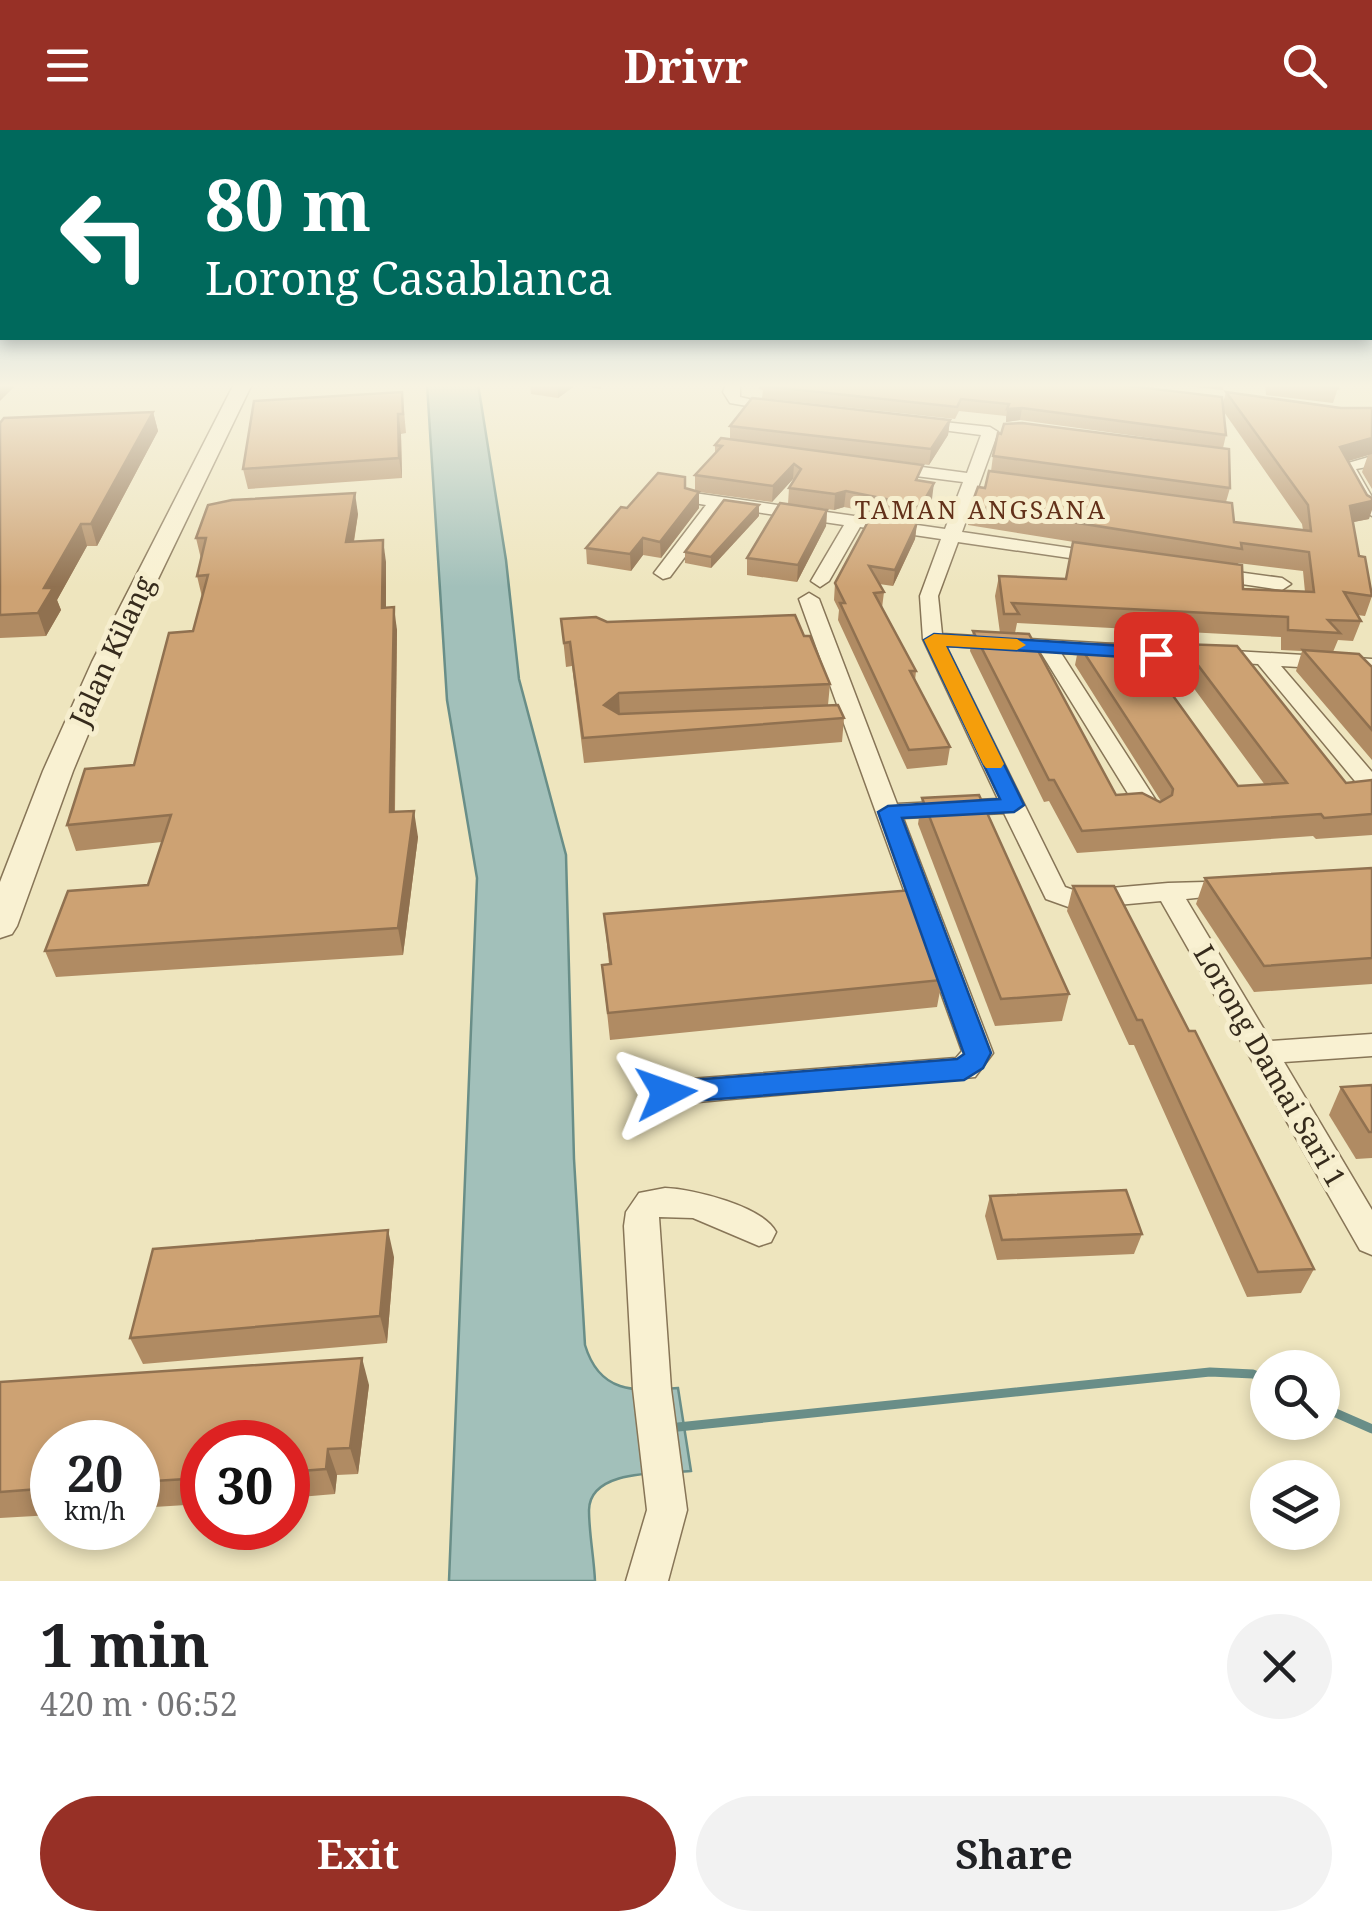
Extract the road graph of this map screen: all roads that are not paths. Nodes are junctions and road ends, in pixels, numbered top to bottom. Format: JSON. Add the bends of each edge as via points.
{"nodes":[{"id":1,"x":210,"y":452,"type":"edge"},
{"id":2,"x":983,"y":452,"type":"edge"},
{"id":3,"x":1372,"y":461,"type":"edge"},
{"id":4,"x":879,"y":467,"type":"edge"},
{"id":5,"x":974,"y":478,"type":"junction"},
{"id":6,"x":994,"y":480,"type":"edge"},
{"id":7,"x":694,"y":498,"type":"edge"},
{"id":8,"x":717,"y":502,"type":"junction"},
{"id":9,"x":1372,"y":511,"type":"edge"},
{"id":10,"x":854,"y":522,"type":"junction"},
{"id":11,"x":952,"y":536,"type":"junction"},
{"id":12,"x":1127,"y":562,"type":"edge"},
{"id":13,"x":1185,"y":570,"type":"edge"},
{"id":14,"x":663,"y":573,"type":"dead end"},
{"id":15,"x":1282,"y":584,"type":"dead end"},
{"id":16,"x":934,"y":640,"type":"junction"},
{"id":17,"x":1047,"y":647,"type":"junction"},
{"id":18,"x":1265,"y":660,"type":"junction"},
{"id":19,"x":1372,"y":665,"type":"edge"},
{"id":20,"x":1372,"y":787,"type":"edge"},
{"id":21,"x":1014,"y":805,"type":"junction"},
{"id":22,"x":888,"y":812,"type":"junction"},
{"id":23,"x":1152,"y":813,"type":"edge"},
{"id":24,"x":1261,"y":886,"type":"edge"},
{"id":25,"x":1168,"y":891,"type":"junction"},
{"id":26,"x":0,"y":926,"type":"edge"},
{"id":27,"x":1372,"y":1045,"type":"edge"},
{"id":28,"x":1262,"y":1053,"type":"junction"},
{"id":29,"x":666,"y":1093,"type":"dead end"},
{"id":30,"x":759,"y":1232,"type":"dead end"},
{"id":31,"x":1372,"y":1240,"type":"edge"},
{"id":32,"x":647,"y":1581,"type":"edge"}],
"edges":[{"from":1,"to":26,"type":"street","name":"Jalan Kilang","via":[[105,662]]},
{"from":2,"to":5,"type":"street"},
{"from":3,"to":9,"type":"street","via":[[1346,466]]},
{"from":4,"to":5,"type":"street"},
{"from":5,"to":6,"type":"street"},
{"from":5,"to":11,"type":"street"},
{"from":7,"to":8,"type":"street"},
{"from":8,"to":10,"type":"street"},
{"from":8,"to":14,"type":"street"},
{"from":10,"to":11,"type":"street"},
{"from":10,"to":22,"type":"street","via":[[815,590],[811,629]]},
{"from":11,"to":12,"type":"street"},
{"from":11,"to":16,"type":"street","via":[[929,596]]},
{"from":13,"to":15,"type":"street"},
{"from":16,"to":17,"type":"street"},
{"from":16,"to":21,"type":"street"},
{"from":17,"to":18,"type":"street"},
{"from":17,"to":23,"type":"street"},
{"from":18,"to":19,"type":"street"},
{"from":18,"to":20,"type":"street"},
{"from":21,"to":22,"type":"street"},
{"from":21,"to":25,"type":"street","via":[[1056,893],[1065,899]]},
{"from":22,"to":29,"type":"street","via":[[913,903],[978,1053],[964,1069]]},
{"from":24,"to":25,"type":"street"},
{"from":25,"to":28,"type":"street","name":"Lorong Damai Sari 1"},
{"from":27,"to":28,"type":"street"},
{"from":28,"to":31,"type":"street","name":"Lorong Damai Sari 1"},
{"from":30,"to":32,"type":"street","via":[[683,1202],[650,1202],[644,1212],[652,1390],[667,1510]]}]}
